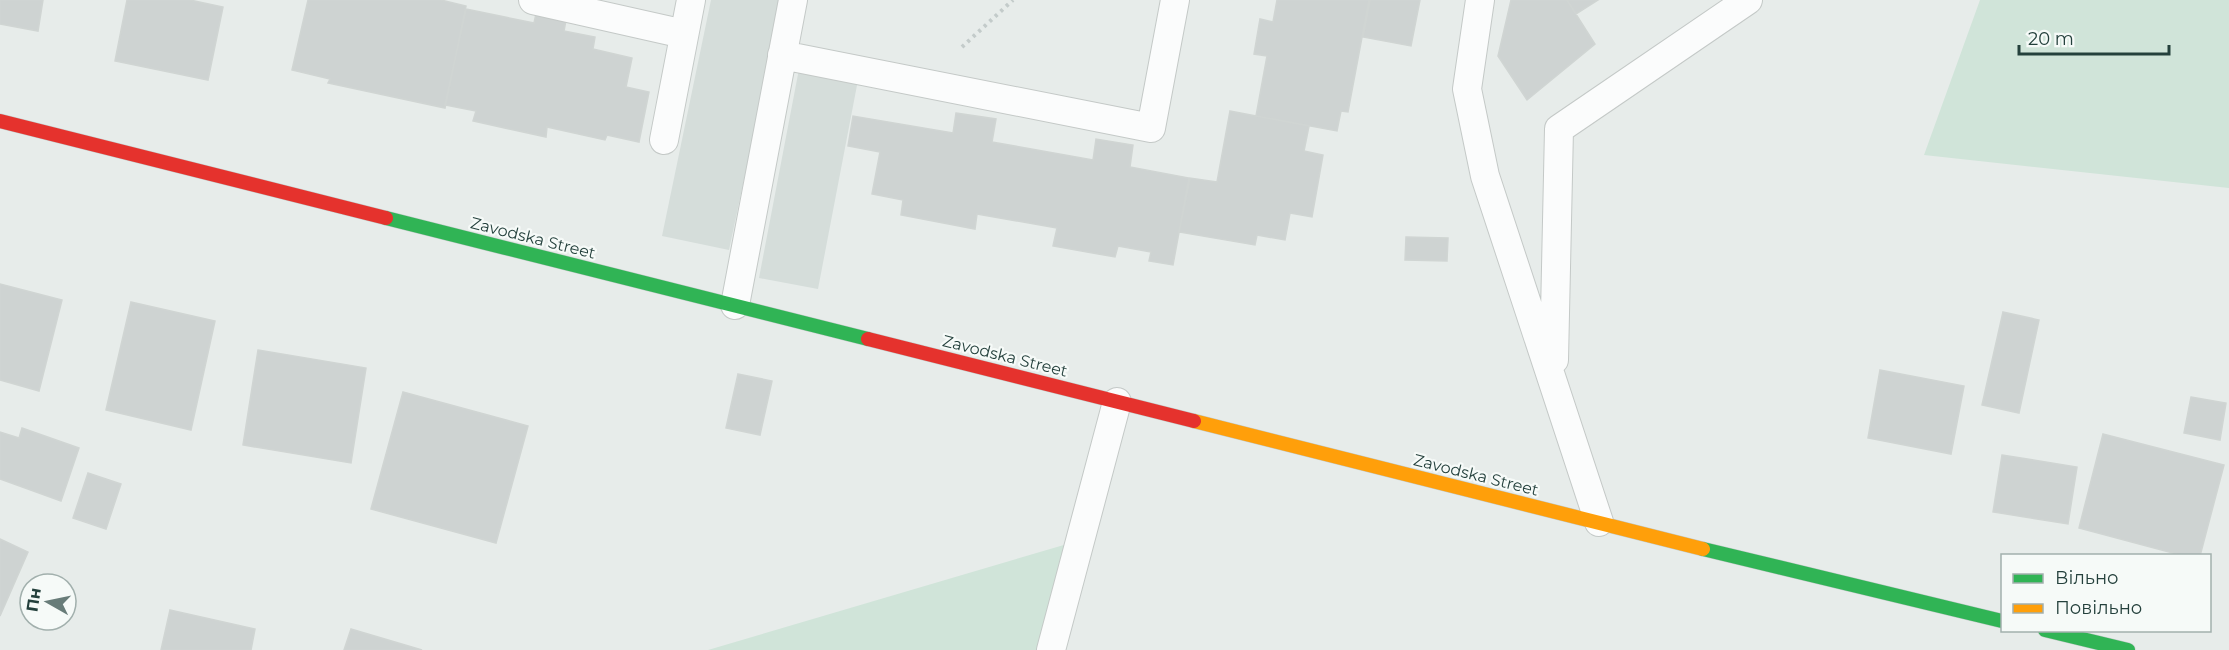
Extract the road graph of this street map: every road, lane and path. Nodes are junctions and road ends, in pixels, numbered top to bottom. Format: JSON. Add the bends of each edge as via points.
{"nodes":[{"id":1,"x":532,"y":0,"type":"edge"},
{"id":2,"x":691,"y":0,"type":"edge"},
{"id":3,"x":793,"y":0,"type":"edge"},
{"id":4,"x":1013,"y":0,"type":"edge"},
{"id":5,"x":1175,"y":0,"type":"edge"},
{"id":6,"x":1480,"y":0,"type":"edge"},
{"id":7,"x":1748,"y":0,"type":"edge"},
{"id":8,"x":684,"y":34,"type":"junction"},
{"id":9,"x":782,"y":55,"type":"junction"},
{"id":10,"x":924,"y":83,"type":"junction"},
{"id":11,"x":0,"y":121,"type":"edge"},
{"id":12,"x":664,"y":140,"type":"dead end"},
{"id":13,"x":735,"y":305,"type":"junction"},
{"id":14,"x":1553,"y":383,"type":"junction"},
{"id":15,"x":1117,"y":402,"type":"junction"},
{"id":16,"x":1599,"y":522,"type":"junction"},
{"id":17,"x":2001,"y":621,"type":"edge"},
{"id":18,"x":2053,"y":632,"type":"edge"},
{"id":19,"x":1051,"y":650,"type":"edge"},
{"id":20,"x":2128,"y":650,"type":"edge"}],
"edges":[{"from":1,"to":8,"type":"lane"},
{"from":2,"to":8,"type":"lane"},
{"from":3,"to":9,"type":"lane"},
{"from":4,"to":10,"type":"path"},
{"from":5,"to":10,"type":"lane","via":[[1151,128]]},
{"from":6,"to":14,"type":"lane","via":[[1467,89],[1485,176]]},
{"from":7,"to":14,"type":"lane","via":[[1559,129]]},
{"from":8,"to":12,"type":"lane"},
{"from":9,"to":10,"type":"lane"},
{"from":9,"to":13,"type":"lane"},
{"from":11,"to":13,"type":"main road","name":"Zavodska Street"},
{"from":13,"to":15,"type":"main road","name":"Zavodska Street"},
{"from":14,"to":16,"type":"lane"},
{"from":15,"to":16,"type":"main road","name":"Zavodska Street"},
{"from":15,"to":19,"type":"lane"},
{"from":16,"to":17,"type":"main road","name":"Zavodska Street"},
{"from":18,"to":20,"type":"main road"}]}
